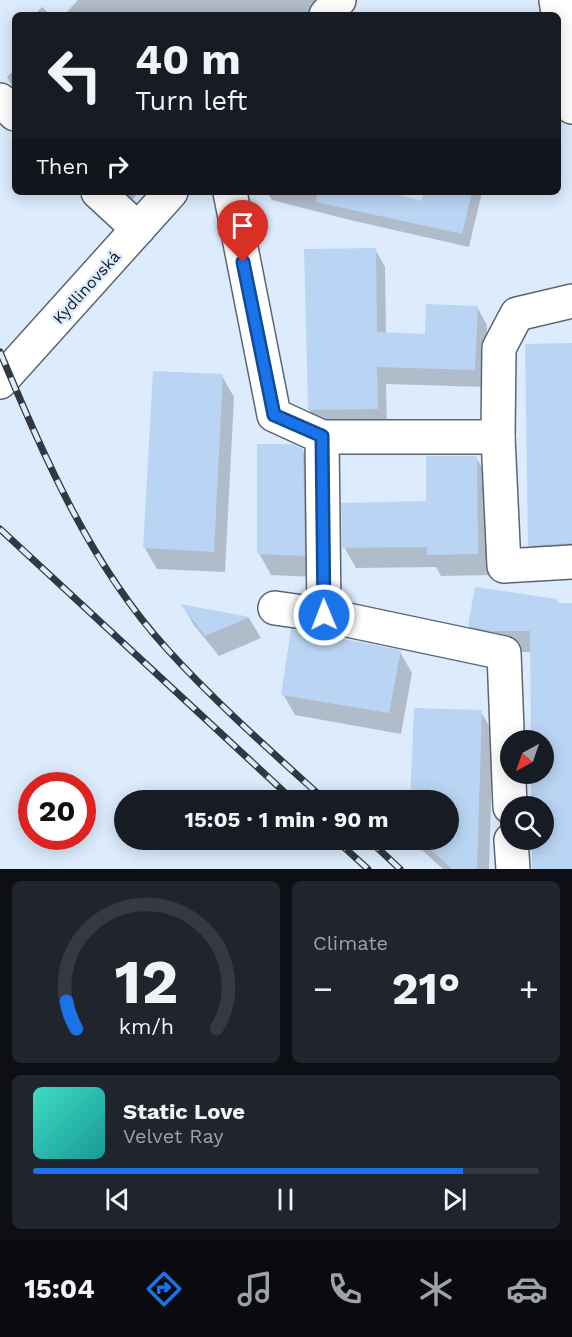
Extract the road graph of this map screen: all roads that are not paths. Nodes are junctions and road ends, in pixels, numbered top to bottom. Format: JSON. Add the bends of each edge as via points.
{"nodes":[{"id":1,"x":339,"y":0,"type":"edge"},
{"id":2,"x":329,"y":12,"type":"edge"},
{"id":3,"x":561,"y":33,"type":"edge"},
{"id":4,"x":0,"y":100,"type":"edge"},
{"id":5,"x":572,"y":107,"type":"edge"},
{"id":6,"x":12,"y":111,"type":"edge"},
{"id":7,"x":101,"y":195,"type":"edge"},
{"id":8,"x":168,"y":195,"type":"edge"},
{"id":9,"x":231,"y":195,"type":"edge"},
{"id":10,"x":138,"y":230,"type":"junction"},
{"id":11,"x":572,"y":301,"type":"edge"},
{"id":12,"x":0,"y":382,"type":"edge"},
{"id":13,"x":322,"y":436,"type":"junction"},
{"id":14,"x":498,"y":437,"type":"junction"},
{"id":15,"x":572,"y":562,"type":"edge"},
{"id":16,"x":275,"y":608,"type":"dead end"},
{"id":17,"x":324,"y":615,"type":"junction"},
{"id":18,"x":510,"y":796,"type":"edge"},
{"id":19,"x":512,"y":850,"type":"edge"},
{"id":20,"x":513,"y":869,"type":"edge"}],
"edges":[{"from":1,"to":2,"type":"street"},
{"from":3,"to":5,"type":"street"},
{"from":4,"to":6,"type":"street"},
{"from":7,"to":10,"type":"street"},
{"from":8,"to":10,"type":"street","name":"Kydlinovská"},
{"from":9,"to":13,"type":"street","via":[[274,415]]},
{"from":10,"to":12,"type":"street","name":"Kydlinovská"},
{"from":11,"to":14,"type":"street","via":[[517,314],[499,348]]},
{"from":13,"to":14,"type":"street"},
{"from":13,"to":17,"type":"street"},
{"from":14,"to":15,"type":"street","via":[[504,566]]},
{"from":16,"to":17,"type":"street"},
{"from":17,"to":18,"type":"street","via":[[504,653]]},
{"from":19,"to":20,"type":"street"}]}
